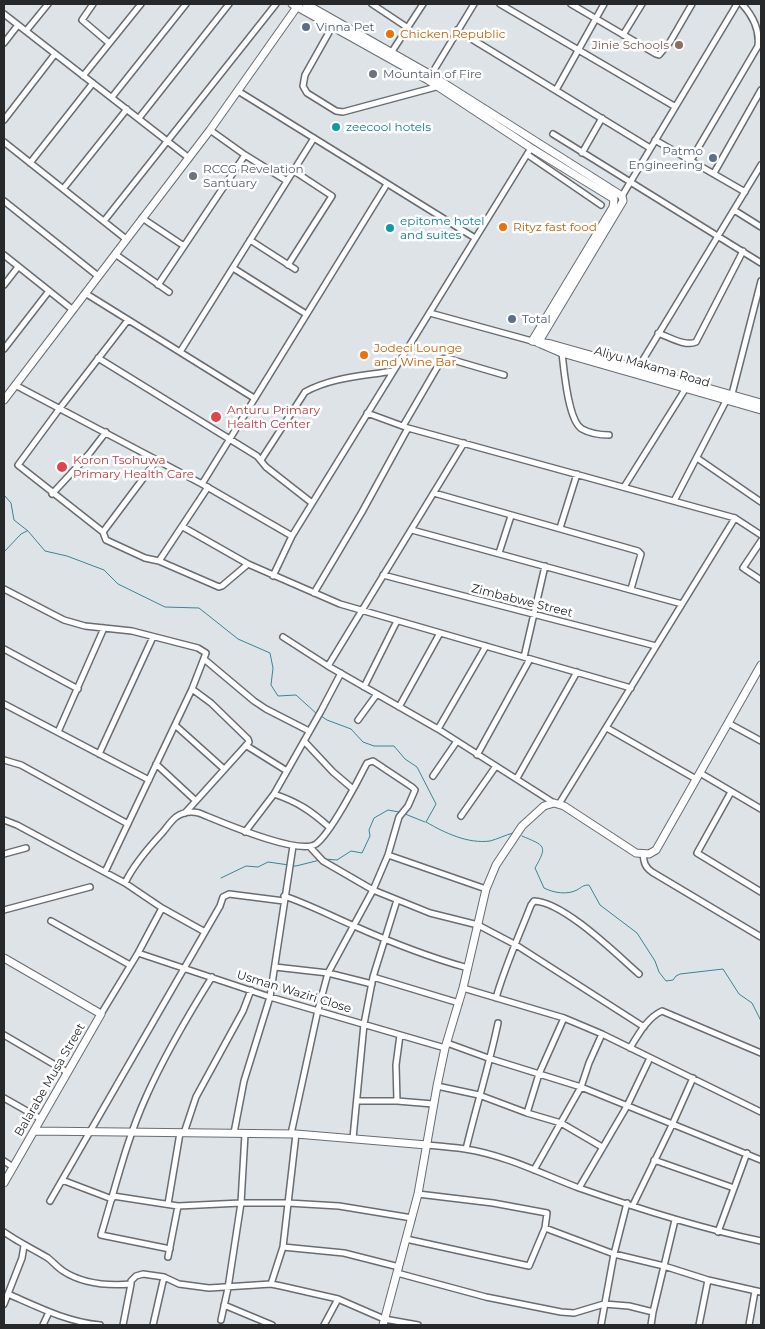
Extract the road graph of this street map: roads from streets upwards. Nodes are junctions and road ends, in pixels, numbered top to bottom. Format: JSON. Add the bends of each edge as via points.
{"nodes":[{"id":1,"x":48,"y":4,"type":"edge"},
{"id":2,"x":94,"y":4,"type":"edge"},
{"id":3,"x":140,"y":4,"type":"edge"},
{"id":4,"x":186,"y":4,"type":"edge"},
{"id":5,"x":228,"y":4,"type":"edge"},
{"id":6,"x":276,"y":4,"type":"edge"},
{"id":7,"x":372,"y":4,"type":"edge"},
{"id":8,"x":423,"y":4,"type":"edge"},
{"id":9,"x":474,"y":4,"type":"edge"},
{"id":10,"x":500,"y":4,"type":"edge"},
{"id":11,"x":571,"y":4,"type":"edge"},
{"id":12,"x":604,"y":4,"type":"edge"},
{"id":13,"x":642,"y":4,"type":"edge"},
{"id":14,"x":692,"y":4,"type":"edge"},
{"id":15,"x":737,"y":4,"type":"edge"},
{"id":16,"x":742,"y":4,"type":"edge"},
{"id":17,"x":301,"y":5,"type":"edge"},
{"id":18,"x":4,"y":14,"type":"edge"},
{"id":19,"x":595,"y":19,"type":"junction"},
{"id":20,"x":18,"y":25,"type":"junction"},
{"id":21,"x":332,"y":27,"type":"junction"},
{"id":22,"x":408,"y":28,"type":"junction"},
{"id":23,"x":457,"y":30,"type":"junction"},
{"id":24,"x":26,"y":31,"type":"junction"},
{"id":25,"x":623,"y":35,"type":"junction"},
{"id":26,"x":109,"y":43,"type":"junction"},
{"id":27,"x":4,"y":44,"type":"edge"},
{"id":28,"x":578,"y":50,"type":"junction"},
{"id":29,"x":391,"y":53,"type":"junction"},
{"id":30,"x":55,"y":54,"type":"junction"},
{"id":31,"x":431,"y":75,"type":"junction"},
{"id":32,"x":83,"y":76,"type":"junction"},
{"id":33,"x":93,"y":83,"type":"junction"},
{"id":34,"x":436,"y":87,"type":"junction"},
{"id":35,"x":556,"y":90,"type":"junction"},
{"id":36,"x":761,"y":90,"type":"edge"},
{"id":37,"x":238,"y":91,"type":"junction"},
{"id":38,"x":112,"y":97,"type":"junction"},
{"id":39,"x":674,"y":106,"type":"junction"},
{"id":40,"x":127,"y":109,"type":"junction"},
{"id":41,"x":139,"y":118,"type":"junction"},
{"id":42,"x":602,"y":118,"type":"junction"},
{"id":43,"x":4,"y":120,"type":"edge"},
{"id":44,"x":501,"y":125,"type":"junction"},
{"id":45,"x":210,"y":130,"type":"junction"},
{"id":46,"x":553,"y":134,"type":"dead end"},
{"id":47,"x":314,"y":138,"type":"junction"},
{"id":48,"x":655,"y":140,"type":"junction"},
{"id":49,"x":167,"y":141,"type":"junction"},
{"id":50,"x":4,"y":142,"type":"edge"},
{"id":51,"x":650,"y":148,"type":"junction"},
{"id":52,"x":529,"y":151,"type":"junction"},
{"id":53,"x":582,"y":153,"type":"junction"},
{"id":54,"x":245,"y":155,"type":"junction"},
{"id":55,"x":189,"y":158,"type":"junction"},
{"id":56,"x":691,"y":160,"type":"junction"},
{"id":57,"x":30,"y":163,"type":"junction"},
{"id":58,"x":761,"y":165,"type":"edge"},
{"id":59,"x":294,"y":171,"type":"junction"},
{"id":60,"x":714,"y":174,"type":"junction"},
{"id":61,"x":287,"y":181,"type":"junction"},
{"id":62,"x":630,"y":182,"type":"junction"},
{"id":63,"x":387,"y":184,"type":"junction"},
{"id":64,"x":63,"y":189,"type":"junction"},
{"id":65,"x":744,"y":192,"type":"junction"},
{"id":66,"x":622,"y":196,"type":"junction"},
{"id":67,"x":4,"y":200,"type":"edge"},
{"id":68,"x":601,"y":205,"type":"dead end"},
{"id":69,"x":734,"y":210,"type":"junction"},
{"id":70,"x":142,"y":218,"type":"junction"},
{"id":71,"x":104,"y":221,"type":"junction"},
{"id":72,"x":761,"y":227,"type":"edge"},
{"id":73,"x":717,"y":235,"type":"junction"},
{"id":74,"x":475,"y":238,"type":"junction"},
{"id":75,"x":126,"y":239,"type":"junction"},
{"id":76,"x":250,"y":240,"type":"junction"},
{"id":77,"x":594,"y":244,"type":"junction"},
{"id":78,"x":184,"y":246,"type":"junction"},
{"id":79,"x":743,"y":251,"type":"junction"},
{"id":80,"x":115,"y":254,"type":"junction"},
{"id":81,"x":4,"y":255,"type":"edge"},
{"id":82,"x":761,"y":263,"type":"edge"},
{"id":83,"x":288,"y":265,"type":"junction"},
{"id":84,"x":18,"y":267,"type":"junction"},
{"id":85,"x":233,"y":268,"type":"junction"},
{"id":86,"x":295,"y":270,"type":"dead end"},
{"id":87,"x":98,"y":276,"type":"junction"},
{"id":88,"x":761,"y":281,"type":"edge"},
{"id":89,"x":4,"y":285,"type":"edge"},
{"id":90,"x":158,"y":285,"type":"junction"},
{"id":91,"x":49,"y":291,"type":"junction"},
{"id":92,"x":169,"y":292,"type":"dead end"},
{"id":93,"x":85,"y":294,"type":"junction"},
{"id":94,"x":73,"y":310,"type":"junction"},
{"id":95,"x":430,"y":313,"type":"junction"},
{"id":96,"x":306,"y":314,"type":"junction"},
{"id":97,"x":128,"y":320,"type":"junction"},
{"id":98,"x":658,"y":333,"type":"junction"},
{"id":99,"x":535,"y":342,"type":"junction"},
{"id":100,"x":4,"y":349,"type":"edge"},
{"id":101,"x":180,"y":352,"type":"junction"},
{"id":102,"x":562,"y":354,"type":"junction"},
{"id":103,"x":98,"y":358,"type":"junction"},
{"id":104,"x":638,"y":368,"type":"junction"},
{"id":105,"x":393,"y":371,"type":"junction"},
{"id":106,"x":504,"y":375,"type":"dead end"},
{"id":107,"x":15,"y":385,"type":"junction"},
{"id":108,"x":686,"y":388,"type":"junction"},
{"id":109,"x":730,"y":396,"type":"junction"},
{"id":110,"x":254,"y":398,"type":"junction"},
{"id":111,"x":4,"y":400,"type":"edge"},
{"id":112,"x":761,"y":403,"type":"edge"},
{"id":113,"x":60,"y":408,"type":"junction"},
{"id":114,"x":761,"y":410,"type":"edge"},
{"id":115,"x":367,"y":413,"type":"junction"},
{"id":116,"x":405,"y":427,"type":"junction"},
{"id":117,"x":106,"y":432,"type":"junction"},
{"id":118,"x":609,"y":436,"type":"dead end"},
{"id":119,"x":230,"y":438,"type":"junction"},
{"id":120,"x":464,"y":443,"type":"junction"},
{"id":121,"x":697,"y":458,"type":"junction"},
{"id":122,"x":157,"y":460,"type":"junction"},
{"id":123,"x":261,"y":460,"type":"junction"},
{"id":124,"x":577,"y":474,"type":"junction"},
{"id":125,"x":202,"y":484,"type":"junction"},
{"id":126,"x":208,"y":487,"type":"junction"},
{"id":127,"x":624,"y":487,"type":"junction"},
{"id":128,"x":434,"y":493,"type":"junction"},
{"id":129,"x":52,"y":494,"type":"junction"},
{"id":130,"x":674,"y":501,"type":"junction"},
{"id":131,"x":761,"y":502,"type":"edge"},
{"id":132,"x":312,"y":503,"type":"junction"},
{"id":133,"x":511,"y":516,"type":"junction"},
{"id":134,"x":735,"y":518,"type":"junction"},
{"id":135,"x":183,"y":527,"type":"junction"},
{"id":136,"x":560,"y":528,"type":"junction"},
{"id":137,"x":412,"y":530,"type":"junction"},
{"id":138,"x":103,"y":532,"type":"junction"},
{"id":139,"x":761,"y":535,"type":"edge"},
{"id":140,"x":292,"y":536,"type":"junction"},
{"id":141,"x":761,"y":541,"type":"edge"},
{"id":142,"x":499,"y":553,"type":"junction"},
{"id":143,"x":159,"y":561,"type":"junction"},
{"id":144,"x":248,"y":564,"type":"junction"},
{"id":145,"x":545,"y":566,"type":"junction"},
{"id":146,"x":383,"y":575,"type":"junction"},
{"id":147,"x":273,"y":576,"type":"junction"},
{"id":148,"x":761,"y":580,"type":"edge"},
{"id":149,"x":4,"y":589,"type":"edge"},
{"id":150,"x":630,"y":589,"type":"junction"},
{"id":151,"x":314,"y":594,"type":"junction"},
{"id":152,"x":682,"y":604,"type":"junction"},
{"id":153,"x":362,"y":611,"type":"junction"},
{"id":154,"x":534,"y":614,"type":"junction"},
{"id":155,"x":397,"y":621,"type":"junction"},
{"id":156,"x":104,"y":628,"type":"junction"},
{"id":157,"x":440,"y":633,"type":"junction"},
{"id":158,"x":153,"y":637,"type":"junction"},
{"id":159,"x":283,"y":637,"type":"dead end"},
{"id":160,"x":486,"y":646,"type":"junction"},
{"id":161,"x":656,"y":646,"type":"junction"},
{"id":162,"x":4,"y":649,"type":"edge"},
{"id":163,"x":524,"y":657,"type":"junction"},
{"id":164,"x":204,"y":659,"type":"junction"},
{"id":165,"x":530,"y":659,"type":"junction"},
{"id":166,"x":328,"y":666,"type":"junction"},
{"id":167,"x":761,"y":666,"type":"edge"},
{"id":168,"x":577,"y":672,"type":"junction"},
{"id":169,"x":341,"y":673,"type":"junction"},
{"id":170,"x":364,"y":686,"type":"junction"},
{"id":171,"x":631,"y":688,"type":"junction"},
{"id":172,"x":78,"y":689,"type":"junction"},
{"id":173,"x":192,"y":689,"type":"junction"},
{"id":174,"x":378,"y":694,"type":"junction"},
{"id":175,"x":4,"y":704,"type":"edge"},
{"id":176,"x":399,"y":706,"type":"junction"},
{"id":177,"x":358,"y":720,"type":"dead end"},
{"id":178,"x":728,"y":723,"type":"junction"},
{"id":179,"x":175,"y":725,"type":"junction"},
{"id":180,"x":438,"y":728,"type":"junction"},
{"id":181,"x":607,"y":728,"type":"junction"},
{"id":182,"x":309,"y":731,"type":"junction"},
{"id":183,"x":58,"y":732,"type":"junction"},
{"id":184,"x":304,"y":740,"type":"junction"},
{"id":185,"x":457,"y":741,"type":"junction"},
{"id":186,"x":761,"y":741,"type":"edge"},
{"id":187,"x":247,"y":746,"type":"junction"},
{"id":188,"x":99,"y":754,"type":"junction"},
{"id":189,"x":477,"y":755,"type":"junction"},
{"id":190,"x":4,"y":760,"type":"edge"},
{"id":191,"x":156,"y":764,"type":"junction"},
{"id":192,"x":496,"y":766,"type":"junction"},
{"id":193,"x":224,"y":769,"type":"junction"},
{"id":194,"x":287,"y":771,"type":"junction"},
{"id":195,"x":434,"y":776,"type":"dead end"},
{"id":196,"x":698,"y":776,"type":"junction"},
{"id":197,"x":517,"y":778,"type":"junction"},
{"id":198,"x":149,"y":780,"type":"junction"},
{"id":199,"x":353,"y":789,"type":"junction"},
{"id":200,"x":731,"y":792,"type":"junction"},
{"id":201,"x":274,"y":794,"type":"junction"},
{"id":202,"x":195,"y":803,"type":"junction"},
{"id":203,"x":557,"y":804,"type":"junction"},
{"id":204,"x":761,"y":809,"type":"edge"},
{"id":205,"x":193,"y":812,"type":"junction"},
{"id":206,"x":185,"y":813,"type":"junction"},
{"id":207,"x":461,"y":816,"type":"dead end"},
{"id":208,"x":4,"y":820,"type":"edge"},
{"id":209,"x":128,"y":824,"type":"junction"},
{"id":210,"x":329,"y":827,"type":"junction"},
{"id":211,"x":245,"y":832,"type":"junction"},
{"id":212,"x":293,"y":846,"type":"junction"},
{"id":213,"x":310,"y":847,"type":"junction"},
{"id":214,"x":26,"y":848,"type":"dead end"},
{"id":215,"x":4,"y":854,"type":"edge"},
{"id":216,"x":643,"y":854,"type":"junction"},
{"id":217,"x":388,"y":855,"type":"junction"},
{"id":218,"x":104,"y":872,"type":"junction"},
{"id":219,"x":125,"y":883,"type":"junction"},
{"id":220,"x":90,"y":887,"type":"dead end"},
{"id":221,"x":486,"y":889,"type":"junction"},
{"id":222,"x":373,"y":890,"type":"junction"},
{"id":223,"x":761,"y":892,"type":"edge"},
{"id":224,"x":284,"y":898,"type":"junction"},
{"id":225,"x":398,"y":900,"type":"junction"},
{"id":226,"x":162,"y":908,"type":"junction"},
{"id":227,"x":4,"y":910,"type":"edge"},
{"id":228,"x":52,"y":921,"type":"dead end"},
{"id":229,"x":478,"y":925,"type":"junction"},
{"id":230,"x":353,"y":926,"type":"junction"},
{"id":231,"x":205,"y":932,"type":"junction"},
{"id":232,"x":761,"y":937,"type":"edge"},
{"id":233,"x":384,"y":938,"type":"junction"},
{"id":234,"x":516,"y":944,"type":"junction"},
{"id":235,"x":138,"y":953,"type":"junction"},
{"id":236,"x":4,"y":958,"type":"edge"},
{"id":237,"x":130,"y":966,"type":"junction"},
{"id":238,"x":184,"y":967,"type":"junction"},
{"id":239,"x":275,"y":967,"type":"junction"},
{"id":240,"x":468,"y":968,"type":"junction"},
{"id":241,"x":328,"y":973,"type":"junction"},
{"id":242,"x":639,"y":974,"type":"dead end"},
{"id":243,"x":212,"y":977,"type":"junction"},
{"id":244,"x":373,"y":977,"type":"junction"},
{"id":245,"x":372,"y":984,"type":"junction"},
{"id":246,"x":463,"y":988,"type":"junction"},
{"id":247,"x":251,"y":990,"type":"junction"},
{"id":248,"x":270,"y":997,"type":"junction"},
{"id":249,"x":496,"y":998,"type":"junction"},
{"id":250,"x":459,"y":1003,"type":"junction"},
{"id":251,"x":318,"y":1010,"type":"junction"},
{"id":252,"x":101,"y":1014,"type":"junction"},
{"id":253,"x":564,"y":1018,"type":"junction"},
{"id":254,"x":498,"y":1023,"type":"dead end"},
{"id":255,"x":364,"y":1024,"type":"junction"},
{"id":256,"x":644,"y":1027,"type":"junction"},
{"id":257,"x":602,"y":1034,"type":"junction"},
{"id":258,"x":400,"y":1035,"type":"junction"},
{"id":259,"x":4,"y":1036,"type":"edge"},
{"id":260,"x":446,"y":1046,"type":"junction"},
{"id":261,"x":630,"y":1048,"type":"junction"},
{"id":262,"x":761,"y":1053,"type":"edge"},
{"id":263,"x":650,"y":1058,"type":"junction"},
{"id":264,"x":490,"y":1059,"type":"junction"},
{"id":265,"x":67,"y":1072,"type":"junction"},
{"id":266,"x":539,"y":1074,"type":"junction"},
{"id":267,"x":693,"y":1078,"type":"junction"},
{"id":268,"x":437,"y":1086,"type":"junction"},
{"id":269,"x":581,"y":1087,"type":"junction"},
{"id":270,"x":479,"y":1096,"type":"junction"},
{"id":271,"x":4,"y":1098,"type":"edge"},
{"id":272,"x":357,"y":1101,"type":"junction"},
{"id":273,"x":398,"y":1101,"type":"junction"},
{"id":274,"x":433,"y":1104,"type":"junction"},
{"id":275,"x":627,"y":1106,"type":"junction"},
{"id":276,"x":761,"y":1112,"type":"edge"},
{"id":277,"x":527,"y":1114,"type":"junction"},
{"id":278,"x":41,"y":1119,"type":"junction"},
{"id":279,"x":561,"y":1123,"type":"junction"},
{"id":280,"x":672,"y":1125,"type":"junction"},
{"id":281,"x":34,"y":1131,"type":"junction"},
{"id":282,"x":88,"y":1133,"type":"junction"},
{"id":283,"x":132,"y":1133,"type":"junction"},
{"id":284,"x":182,"y":1133,"type":"junction"},
{"id":285,"x":234,"y":1133,"type":"junction"},
{"id":286,"x":245,"y":1134,"type":"junction"},
{"id":287,"x":294,"y":1134,"type":"junction"},
{"id":288,"x":353,"y":1138,"type":"junction"},
{"id":289,"x":427,"y":1145,"type":"junction"},
{"id":290,"x":602,"y":1147,"type":"junction"},
{"id":291,"x":466,"y":1149,"type":"junction"},
{"id":292,"x":747,"y":1153,"type":"junction"},
{"id":293,"x":654,"y":1160,"type":"junction"},
{"id":294,"x":761,"y":1160,"type":"edge"},
{"id":295,"x":4,"y":1161,"type":"edge"},
{"id":296,"x":13,"y":1167,"type":"junction"},
{"id":297,"x":534,"y":1170,"type":"junction"},
{"id":298,"x":62,"y":1180,"type":"junction"},
{"id":299,"x":4,"y":1183,"type":"edge"},
{"id":300,"x":579,"y":1188,"type":"junction"},
{"id":301,"x":734,"y":1188,"type":"junction"},
{"id":302,"x":418,"y":1194,"type":"junction"},
{"id":303,"x":113,"y":1198,"type":"junction"},
{"id":304,"x":50,"y":1201,"type":"dead end"},
{"id":305,"x":241,"y":1203,"type":"junction"},
{"id":306,"x":288,"y":1203,"type":"junction"},
{"id":307,"x":168,"y":1204,"type":"junction"},
{"id":308,"x":630,"y":1204,"type":"junction"},
{"id":309,"x":178,"y":1206,"type":"junction"},
{"id":310,"x":412,"y":1218,"type":"junction"},
{"id":311,"x":675,"y":1220,"type":"junction"},
{"id":312,"x":545,"y":1228,"type":"junction"},
{"id":313,"x":4,"y":1232,"type":"edge"},
{"id":314,"x":718,"y":1232,"type":"junction"},
{"id":315,"x":406,"y":1239,"type":"junction"},
{"id":316,"x":761,"y":1242,"type":"edge"},
{"id":317,"x":24,"y":1246,"type":"junction"},
{"id":318,"x":283,"y":1247,"type":"junction"},
{"id":319,"x":170,"y":1249,"type":"junction"},
{"id":320,"x":614,"y":1254,"type":"junction"},
{"id":321,"x":168,"y":1257,"type":"dead end"},
{"id":322,"x":664,"y":1266,"type":"junction"},
{"id":323,"x":398,"y":1270,"type":"junction"},
{"id":324,"x":164,"y":1277,"type":"junction"},
{"id":325,"x":708,"y":1280,"type":"junction"},
{"id":326,"x":131,"y":1284,"type":"junction"},
{"id":327,"x":271,"y":1284,"type":"junction"},
{"id":328,"x":228,"y":1288,"type":"junction"},
{"id":329,"x":755,"y":1290,"type":"junction"},
{"id":330,"x":761,"y":1292,"type":"edge"},
{"id":331,"x":8,"y":1294,"type":"junction"},
{"id":332,"x":338,"y":1300,"type":"junction"},
{"id":333,"x":4,"y":1304,"type":"edge"},
{"id":334,"x":604,"y":1304,"type":"junction"},
{"id":335,"x":224,"y":1305,"type":"junction"},
{"id":336,"x":49,"y":1312,"type":"junction"},
{"id":337,"x":653,"y":1312,"type":"junction"},
{"id":338,"x":221,"y":1320,"type":"dead end"},
{"id":339,"x":384,"y":1322,"type":"edge"},
{"id":340,"x":80,"y":1324,"type":"edge"},
{"id":341,"x":44,"y":1325,"type":"edge"},
{"id":342,"x":100,"y":1325,"type":"edge"},
{"id":343,"x":123,"y":1325,"type":"edge"},
{"id":344,"x":153,"y":1325,"type":"edge"},
{"id":345,"x":272,"y":1325,"type":"edge"},
{"id":346,"x":324,"y":1325,"type":"edge"},
{"id":347,"x":418,"y":1325,"type":"edge"},
{"id":348,"x":600,"y":1325,"type":"edge"},
{"id":349,"x":651,"y":1325,"type":"edge"},
{"id":350,"x":699,"y":1325,"type":"edge"},
{"id":351,"x":749,"y":1325,"type":"edge"}],
"edges":[{"from":1,"to":24,"type":"street"},
{"from":2,"to":26,"type":"street","via":[[82,20]]},
{"from":3,"to":26,"type":"street"},
{"from":4,"to":38,"type":"street"},
{"from":5,"to":41,"type":"street"},
{"from":6,"to":49,"type":"street"},
{"from":7,"to":22,"type":"street"},
{"from":8,"to":22,"type":"street"},
{"from":9,"to":23,"type":"street"},
{"from":10,"to":28,"type":"street"},
{"from":11,"to":19,"type":"street"},
{"from":12,"to":19,"type":"street"},
{"from":13,"to":25,"type":"street"},
{"from":14,"to":25,"type":"street","via":[[659,55]]},
{"from":15,"to":39,"type":"street"},
{"from":16,"to":56,"type":"street","via":[[757,28],[758,46]]},
{"from":17,"to":21,"type":"street"},
{"from":17,"to":29,"type":"street"},
{"from":17,"to":37,"type":"street"},
{"from":18,"to":20,"type":"street"},
{"from":19,"to":25,"type":"street"},
{"from":19,"to":28,"type":"street"},
{"from":20,"to":24,"type":"street"},
{"from":20,"to":27,"type":"street"},
{"from":21,"to":34,"type":"street"},
{"from":21,"to":34,"type":"street","via":[[305,75],[303,86],[306,93],[336,111],[343,112]]},
{"from":22,"to":29,"type":"street"},
{"from":23,"to":31,"type":"street"},
{"from":23,"to":35,"type":"street"},
{"from":24,"to":30,"type":"street"},
{"from":26,"to":32,"type":"street"},
{"from":28,"to":35,"type":"street"},
{"from":28,"to":39,"type":"street"},
{"from":29,"to":31,"type":"street"},
{"from":30,"to":32,"type":"street"},
{"from":30,"to":43,"type":"street"},
{"from":31,"to":44,"type":"street"},
{"from":32,"to":33,"type":"street"},
{"from":33,"to":38,"type":"street"},
{"from":33,"to":57,"type":"street"},
{"from":34,"to":44,"type":"street"},
{"from":35,"to":42,"type":"street"},
{"from":36,"to":60,"type":"street"},
{"from":37,"to":45,"type":"street"},
{"from":37,"to":47,"type":"street"},
{"from":38,"to":40,"type":"street"},
{"from":39,"to":48,"type":"street"},
{"from":40,"to":41,"type":"street"},
{"from":40,"to":64,"type":"street"},
{"from":41,"to":49,"type":"street"},
{"from":42,"to":51,"type":"street"},
{"from":42,"to":53,"type":"street"},
{"from":44,"to":52,"type":"street"},
{"from":44,"to":66,"type":"street"},
{"from":45,"to":54,"type":"street"},
{"from":45,"to":55,"type":"street"},
{"from":46,"to":53,"type":"street"},
{"from":47,"to":59,"type":"street"},
{"from":47,"to":63,"type":"street"},
{"from":48,"to":51,"type":"street"},
{"from":48,"to":56,"type":"street"},
{"from":49,"to":55,"type":"street"},
{"from":49,"to":71,"type":"street"},
{"from":50,"to":57,"type":"street"},
{"from":51,"to":62,"type":"street"},
{"from":52,"to":68,"type":"street"},
{"from":52,"to":74,"type":"street"},
{"from":52,"to":77,"type":"street","via":[[614,199]]},
{"from":53,"to":62,"type":"street"},
{"from":54,"to":61,"type":"street"},
{"from":54,"to":78,"type":"street"},
{"from":55,"to":70,"type":"street"},
{"from":56,"to":60,"type":"street"},
{"from":57,"to":64,"type":"street"},
{"from":58,"to":65,"type":"street"},
{"from":59,"to":61,"type":"street"},
{"from":59,"to":83,"type":"street","via":[[332,196]]},
{"from":60,"to":65,"type":"street"},
{"from":61,"to":76,"type":"street"},
{"from":62,"to":66,"type":"street"},
{"from":62,"to":73,"type":"street"},
{"from":63,"to":74,"type":"street"},
{"from":63,"to":96,"type":"street"},
{"from":64,"to":71,"type":"street"},
{"from":65,"to":69,"type":"street"},
{"from":66,"to":77,"type":"street","via":[[623,201]]},
{"from":67,"to":87,"type":"street"},
{"from":69,"to":72,"type":"street"},
{"from":69,"to":73,"type":"street"},
{"from":70,"to":75,"type":"street"},
{"from":70,"to":78,"type":"street"},
{"from":71,"to":75,"type":"street"},
{"from":73,"to":79,"type":"street"},
{"from":73,"to":98,"type":"street"},
{"from":74,"to":95,"type":"street"},
{"from":75,"to":80,"type":"street"},
{"from":76,"to":83,"type":"street"},
{"from":76,"to":85,"type":"street"},
{"from":77,"to":99,"type":"street"},
{"from":78,"to":90,"type":"street"},
{"from":79,"to":82,"type":"street"},
{"from":79,"to":98,"type":"street","via":[[696,342],[687,343]]},
{"from":80,"to":87,"type":"street"},
{"from":80,"to":90,"type":"street"},
{"from":81,"to":84,"type":"street"},
{"from":83,"to":86,"type":"street"},
{"from":84,"to":89,"type":"street"},
{"from":84,"to":91,"type":"street"},
{"from":85,"to":96,"type":"street"},
{"from":85,"to":101,"type":"street"},
{"from":87,"to":93,"type":"street"},
{"from":88,"to":109,"type":"street"},
{"from":90,"to":92,"type":"street"},
{"from":91,"to":94,"type":"street"},
{"from":91,"to":100,"type":"street"},
{"from":93,"to":94,"type":"street"},
{"from":93,"to":97,"type":"street"},
{"from":94,"to":107,"type":"street"},
{"from":95,"to":99,"type":"street"},
{"from":95,"to":105,"type":"street"},
{"from":96,"to":110,"type":"street"},
{"from":97,"to":101,"type":"street"},
{"from":97,"to":103,"type":"street"},
{"from":98,"to":104,"type":"street"},
{"from":99,"to":102,"type":"street","name":"Aliyu Makama Road"},
{"from":99,"to":104,"type":"street","name":"Aliyu Makama Road"},
{"from":101,"to":110,"type":"street"},
{"from":102,"to":108,"type":"street","name":"Aliyu Makama Road"},
{"from":102,"to":118,"type":"street","via":[[574,419],[582,429]]},
{"from":103,"to":113,"type":"street"},
{"from":103,"to":119,"type":"street"},
{"from":104,"to":109,"type":"street","name":"Aliyu Makama Road"},
{"from":105,"to":115,"type":"street"},
{"from":105,"to":123,"type":"street","via":[[331,381],[305,392]]},
{"from":106,"to":116,"type":"street","via":[[442,359]]},
{"from":107,"to":111,"type":"street"},
{"from":107,"to":113,"type":"street"},
{"from":108,"to":109,"type":"street","name":"Aliyu Makama Road"},
{"from":108,"to":127,"type":"street"},
{"from":109,"to":112,"type":"street","name":"Aliyu Makama Road"},
{"from":109,"to":114,"type":"street","name":"Aliyu Makama Road"},
{"from":109,"to":121,"type":"street"},
{"from":110,"to":119,"type":"street"},
{"from":113,"to":117,"type":"street"},
{"from":113,"to":129,"type":"street","via":[[18,465]]},
{"from":115,"to":116,"type":"street"},
{"from":115,"to":132,"type":"street"},
{"from":116,"to":120,"type":"street"},
{"from":116,"to":151,"type":"street","via":[[362,512]]},
{"from":117,"to":122,"type":"street"},
{"from":117,"to":129,"type":"street"},
{"from":119,"to":123,"type":"street"},
{"from":119,"to":125,"type":"street"},
{"from":120,"to":124,"type":"street"},
{"from":120,"to":128,"type":"street"},
{"from":121,"to":130,"type":"street"},
{"from":121,"to":131,"type":"street"},
{"from":122,"to":125,"type":"street"},
{"from":122,"to":138,"type":"street"},
{"from":123,"to":132,"type":"street"},
{"from":124,"to":127,"type":"street"},
{"from":124,"to":136,"type":"street"},
{"from":125,"to":126,"type":"street"},
{"from":126,"to":135,"type":"street"},
{"from":126,"to":140,"type":"street"},
{"from":127,"to":130,"type":"street"},
{"from":128,"to":133,"type":"street"},
{"from":128,"to":137,"type":"street"},
{"from":129,"to":138,"type":"street"},
{"from":130,"to":134,"type":"street"},
{"from":132,"to":140,"type":"street"},
{"from":133,"to":136,"type":"street"},
{"from":133,"to":142,"type":"street"},
{"from":134,"to":139,"type":"street"},
{"from":134,"to":152,"type":"street"},
{"from":135,"to":143,"type":"street"},
{"from":135,"to":144,"type":"street"},
{"from":136,"to":150,"type":"street","via":[[640,552]]},
{"from":137,"to":142,"type":"street"},
{"from":137,"to":146,"type":"street"},
{"from":138,"to":143,"type":"street","via":[[110,543]]},
{"from":140,"to":147,"type":"street"},
{"from":141,"to":148,"type":"street","via":[[743,568]]},
{"from":142,"to":145,"type":"street"},
{"from":143,"to":144,"type":"street","via":[[219,587]]},
{"from":144,"to":147,"type":"street"},
{"from":145,"to":150,"type":"street"},
{"from":145,"to":154,"type":"street"},
{"from":146,"to":153,"type":"street"},
{"from":146,"to":154,"type":"street","name":"Zimbabwe Street"},
{"from":147,"to":151,"type":"street"},
{"from":149,"to":156,"type":"street","via":[[64,620]]},
{"from":150,"to":152,"type":"street"},
{"from":151,"to":153,"type":"street"},
{"from":152,"to":161,"type":"street"},
{"from":153,"to":155,"type":"street"},
{"from":153,"to":166,"type":"street"},
{"from":154,"to":161,"type":"street","name":"Zimbabwe Street"},
{"from":154,"to":163,"type":"street"},
{"from":155,"to":157,"type":"street"},
{"from":155,"to":170,"type":"street"},
{"from":156,"to":158,"type":"street"},
{"from":156,"to":172,"type":"street"},
{"from":157,"to":160,"type":"street"},
{"from":157,"to":176,"type":"street"},
{"from":158,"to":164,"type":"street","via":[[198,648],[206,653]]},
{"from":158,"to":188,"type":"street"},
{"from":159,"to":166,"type":"street"},
{"from":160,"to":163,"type":"street"},
{"from":160,"to":180,"type":"street"},
{"from":161,"to":171,"type":"street"},
{"from":162,"to":172,"type":"street"},
{"from":163,"to":165,"type":"street"},
{"from":164,"to":173,"type":"street"},
{"from":164,"to":182,"type":"street","via":[[254,701]]},
{"from":165,"to":168,"type":"street"},
{"from":165,"to":189,"type":"street"},
{"from":166,"to":169,"type":"street"},
{"from":167,"to":178,"type":"street"},
{"from":168,"to":171,"type":"street"},
{"from":168,"to":197,"type":"street"},
{"from":169,"to":170,"type":"street"},
{"from":169,"to":182,"type":"street"},
{"from":170,"to":174,"type":"street"},
{"from":171,"to":181,"type":"street"},
{"from":172,"to":183,"type":"street"},
{"from":173,"to":179,"type":"street"},
{"from":173,"to":187,"type":"street","via":[[248,738]]},
{"from":174,"to":176,"type":"street"},
{"from":174,"to":177,"type":"street"},
{"from":175,"to":183,"type":"street"},
{"from":176,"to":180,"type":"street"},
{"from":178,"to":186,"type":"street"},
{"from":178,"to":196,"type":"street"},
{"from":179,"to":191,"type":"street"},
{"from":179,"to":193,"type":"street"},
{"from":180,"to":185,"type":"street"},
{"from":181,"to":196,"type":"street"},
{"from":181,"to":203,"type":"street"},
{"from":182,"to":184,"type":"street"},
{"from":183,"to":188,"type":"street"},
{"from":184,"to":194,"type":"street"},
{"from":184,"to":199,"type":"street"},
{"from":185,"to":189,"type":"street"},
{"from":185,"to":195,"type":"street"},
{"from":187,"to":193,"type":"street"},
{"from":187,"to":194,"type":"street"},
{"from":188,"to":198,"type":"street"},
{"from":189,"to":192,"type":"street"},
{"from":190,"to":209,"type":"street","via":[[21,765]]},
{"from":191,"to":198,"type":"street"},
{"from":191,"to":202,"type":"street"},
{"from":192,"to":197,"type":"street"},
{"from":192,"to":207,"type":"street"},
{"from":193,"to":202,"type":"street"},
{"from":194,"to":201,"type":"street"},
{"from":196,"to":200,"type":"street"},
{"from":196,"to":216,"type":"street","via":[[656,850]]},
{"from":197,"to":203,"type":"street"},
{"from":198,"to":209,"type":"street"},
{"from":199,"to":210,"type":"street"},
{"from":199,"to":217,"type":"street","via":[[367,764],[374,761],[415,790],[401,814]]},
{"from":200,"to":204,"type":"street"},
{"from":200,"to":223,"type":"street","via":[[697,853]]},
{"from":201,"to":210,"type":"street","via":[[310,810]]},
{"from":201,"to":211,"type":"street"},
{"from":202,"to":205,"type":"street"},
{"from":202,"to":206,"type":"street"},
{"from":203,"to":216,"type":"street","via":[[636,853]]},
{"from":203,"to":221,"type":"street","via":[[544,806],[522,826],[496,865]]},
{"from":205,"to":206,"type":"street"},
{"from":205,"to":211,"type":"street"},
{"from":206,"to":219,"type":"street","via":[[176,818],[142,855]]},
{"from":208,"to":218,"type":"street"},
{"from":209,"to":218,"type":"street"},
{"from":210,"to":213,"type":"street"},
{"from":211,"to":212,"type":"street"},
{"from":212,"to":213,"type":"street"},
{"from":212,"to":224,"type":"street"},
{"from":213,"to":222,"type":"street","via":[[321,860]]},
{"from":214,"to":215,"type":"street"},
{"from":216,"to":232,"type":"street","via":[[646,868]]},
{"from":217,"to":221,"type":"street"},
{"from":217,"to":222,"type":"street"},
{"from":218,"to":219,"type":"street"},
{"from":219,"to":226,"type":"street"},
{"from":220,"to":227,"type":"street"},
{"from":221,"to":229,"type":"street"},
{"from":222,"to":225,"type":"street"},
{"from":222,"to":230,"type":"street"},
{"from":224,"to":230,"type":"street","via":[[302,902]]},
{"from":224,"to":231,"type":"street","via":[[225,895]]},
{"from":224,"to":239,"type":"street"},
{"from":225,"to":229,"type":"street","via":[[430,913]]},
{"from":225,"to":233,"type":"street"},
{"from":226,"to":231,"type":"street"},
{"from":226,"to":235,"type":"street"},
{"from":228,"to":237,"type":"street"},
{"from":229,"to":234,"type":"street"},
{"from":229,"to":240,"type":"street"},
{"from":230,"to":233,"type":"street"},
{"from":230,"to":241,"type":"street"},
{"from":231,"to":238,"type":"street"},
{"from":233,"to":240,"type":"street"},
{"from":233,"to":244,"type":"street"},
{"from":234,"to":242,"type":"street","via":[[531,905],[534,901],[542,901],[552,904],[590,931]]},
{"from":234,"to":249,"type":"street"},
{"from":234,"to":256,"type":"street"},
{"from":235,"to":237,"type":"street"},
{"from":235,"to":238,"type":"street","name":"Usman Waziri Close"},
{"from":236,"to":252,"type":"street"},
{"from":237,"to":252,"type":"street"},
{"from":238,"to":243,"type":"street","name":"Usman Waziri Close"},
{"from":238,"to":282,"type":"street"},
{"from":239,"to":241,"type":"street"},
{"from":239,"to":248,"type":"street"},
{"from":240,"to":246,"type":"street"},
{"from":241,"to":245,"type":"street"},
{"from":241,"to":251,"type":"street"},
{"from":243,"to":247,"type":"street","name":"Usman Waziri Close"},
{"from":243,"to":283,"type":"street","via":[[178,1032],[145,1098]]},
{"from":244,"to":245,"type":"street"},
{"from":244,"to":250,"type":"street"},
{"from":245,"to":255,"type":"street"},
{"from":246,"to":249,"type":"street"},
{"from":246,"to":250,"type":"street"},
{"from":247,"to":248,"type":"street","name":"Usman Waziri Close"},
{"from":247,"to":284,"type":"street","via":[[196,1097]]},
{"from":248,"to":251,"type":"street","name":"Usman Waziri Close"},
{"from":248,"to":285,"type":"street","via":[[244,1081]]},
{"from":249,"to":253,"type":"street"},
{"from":250,"to":260,"type":"street"},
{"from":251,"to":255,"type":"street","name":"Usman Waziri Close"},
{"from":251,"to":287,"type":"street"},
{"from":252,"to":265,"type":"street","name":"Balarabe Musa Street"},
{"from":253,"to":257,"type":"street"},
{"from":253,"to":266,"type":"street"},
{"from":254,"to":264,"type":"street"},
{"from":255,"to":258,"type":"street","name":"Usman Waziri Close"},
{"from":255,"to":272,"type":"street"},
{"from":256,"to":261,"type":"street"},
{"from":256,"to":262,"type":"street","via":[[662,1011]]},
{"from":257,"to":261,"type":"street"},
{"from":257,"to":269,"type":"street"},
{"from":258,"to":260,"type":"street","name":"Usman Waziri Close"},
{"from":258,"to":273,"type":"street","via":[[396,1065]]},
{"from":259,"to":265,"type":"street"},
{"from":260,"to":264,"type":"street","name":"Usman Waziri Close"},
{"from":260,"to":268,"type":"street"},
{"from":261,"to":263,"type":"street"},
{"from":263,"to":267,"type":"street"},
{"from":263,"to":275,"type":"street"},
{"from":264,"to":266,"type":"street","name":"Usman Waziri Close"},
{"from":264,"to":270,"type":"street"},
{"from":265,"to":278,"type":"street","name":"Balarabe Musa Street"},
{"from":266,"to":269,"type":"street","name":"Usman Waziri Close"},
{"from":266,"to":277,"type":"street"},
{"from":267,"to":276,"type":"street"},
{"from":267,"to":280,"type":"street"},
{"from":268,"to":270,"type":"street"},
{"from":268,"to":274,"type":"street"},
{"from":269,"to":275,"type":"street","name":"Usman Waziri Close"},
{"from":269,"to":279,"type":"street"},
{"from":270,"to":277,"type":"street"},
{"from":270,"to":291,"type":"street"},
{"from":271,"to":278,"type":"street"},
{"from":272,"to":273,"type":"street"},
{"from":272,"to":288,"type":"street"},
{"from":273,"to":274,"type":"street"},
{"from":274,"to":289,"type":"street"},
{"from":275,"to":280,"type":"street","name":"Usman Waziri Close"},
{"from":275,"to":290,"type":"street"},
{"from":277,"to":279,"type":"street"},
{"from":278,"to":281,"type":"street","name":"Balarabe Musa Street"},
{"from":279,"to":290,"type":"street"},
{"from":279,"to":297,"type":"street"},
{"from":280,"to":292,"type":"street","name":"Usman Waziri Close"},
{"from":280,"to":293,"type":"street"},
{"from":281,"to":282,"type":"street"},
{"from":281,"to":296,"type":"street","name":"Balarabe Musa Street"},
{"from":282,"to":283,"type":"street"},
{"from":282,"to":298,"type":"street"},
{"from":283,"to":284,"type":"street"},
{"from":283,"to":303,"type":"street"},
{"from":284,"to":285,"type":"street"},
{"from":284,"to":307,"type":"street"},
{"from":285,"to":286,"type":"street"},
{"from":286,"to":287,"type":"street"},
{"from":286,"to":305,"type":"street"},
{"from":287,"to":288,"type":"street"},
{"from":287,"to":306,"type":"street"},
{"from":288,"to":289,"type":"street"},
{"from":289,"to":291,"type":"street"},
{"from":289,"to":302,"type":"street"},
{"from":290,"to":300,"type":"street"},
{"from":291,"to":297,"type":"street"},
{"from":292,"to":294,"type":"street","name":"Usman Waziri Close"},
{"from":292,"to":301,"type":"street"},
{"from":293,"to":301,"type":"street"},
{"from":293,"to":308,"type":"street"},
{"from":295,"to":296,"type":"street"},
{"from":296,"to":299,"type":"street","name":"Balarabe Musa Street"},
{"from":297,"to":300,"type":"street"},
{"from":298,"to":303,"type":"street"},
{"from":298,"to":304,"type":"street"},
{"from":300,"to":308,"type":"street"},
{"from":301,"to":314,"type":"street"},
{"from":302,"to":310,"type":"street"},
{"from":302,"to":312,"type":"street","via":[[547,1213]]},
{"from":303,"to":307,"type":"street"},
{"from":303,"to":319,"type":"street","via":[[101,1235]]},
{"from":305,"to":306,"type":"street"},
{"from":305,"to":309,"type":"street"},
{"from":305,"to":328,"type":"street"},
{"from":306,"to":310,"type":"street","via":[[339,1206]]},
{"from":306,"to":318,"type":"street"},
{"from":307,"to":309,"type":"street"},
{"from":308,"to":311,"type":"street"},
{"from":308,"to":320,"type":"street"},
{"from":309,"to":319,"type":"street"},
{"from":310,"to":315,"type":"street"},
{"from":311,"to":314,"type":"street"},
{"from":311,"to":322,"type":"street"},
{"from":312,"to":315,"type":"street","via":[[529,1266]]},
{"from":312,"to":320,"type":"street"},
{"from":313,"to":317,"type":"street"},
{"from":314,"to":316,"type":"street"},
{"from":315,"to":323,"type":"street"},
{"from":317,"to":326,"type":"street","via":[[50,1259],[78,1280]]},
{"from":317,"to":331,"type":"street"},
{"from":318,"to":323,"type":"street","via":[[344,1253]]},
{"from":318,"to":327,"type":"street"},
{"from":319,"to":321,"type":"street"},
{"from":320,"to":322,"type":"street"},
{"from":320,"to":334,"type":"street"},
{"from":322,"to":325,"type":"street"},
{"from":322,"to":337,"type":"street"},
{"from":323,"to":334,"type":"street","via":[[486,1297],[561,1312]]},
{"from":323,"to":339,"type":"street"},
{"from":324,"to":326,"type":"street","via":[[143,1274],[136,1276]]},
{"from":324,"to":328,"type":"street","via":[[179,1284]]},
{"from":324,"to":344,"type":"street"},
{"from":325,"to":329,"type":"street"},
{"from":325,"to":350,"type":"street"},
{"from":326,"to":343,"type":"street"},
{"from":327,"to":328,"type":"street"},
{"from":327,"to":332,"type":"street"},
{"from":328,"to":335,"type":"street"},
{"from":329,"to":330,"type":"street"},
{"from":329,"to":351,"type":"street"},
{"from":331,"to":333,"type":"street"},
{"from":331,"to":336,"type":"street"},
{"from":332,"to":339,"type":"street"},
{"from":332,"to":346,"type":"street"},
{"from":334,"to":337,"type":"street"},
{"from":334,"to":348,"type":"street"},
{"from":335,"to":338,"type":"street"},
{"from":335,"to":345,"type":"street"},
{"from":336,"to":340,"type":"street"},
{"from":336,"to":341,"type":"street"},
{"from":337,"to":349,"type":"street"},
{"from":339,"to":347,"type":"street"},
{"from":340,"to":342,"type":"street"}]}
